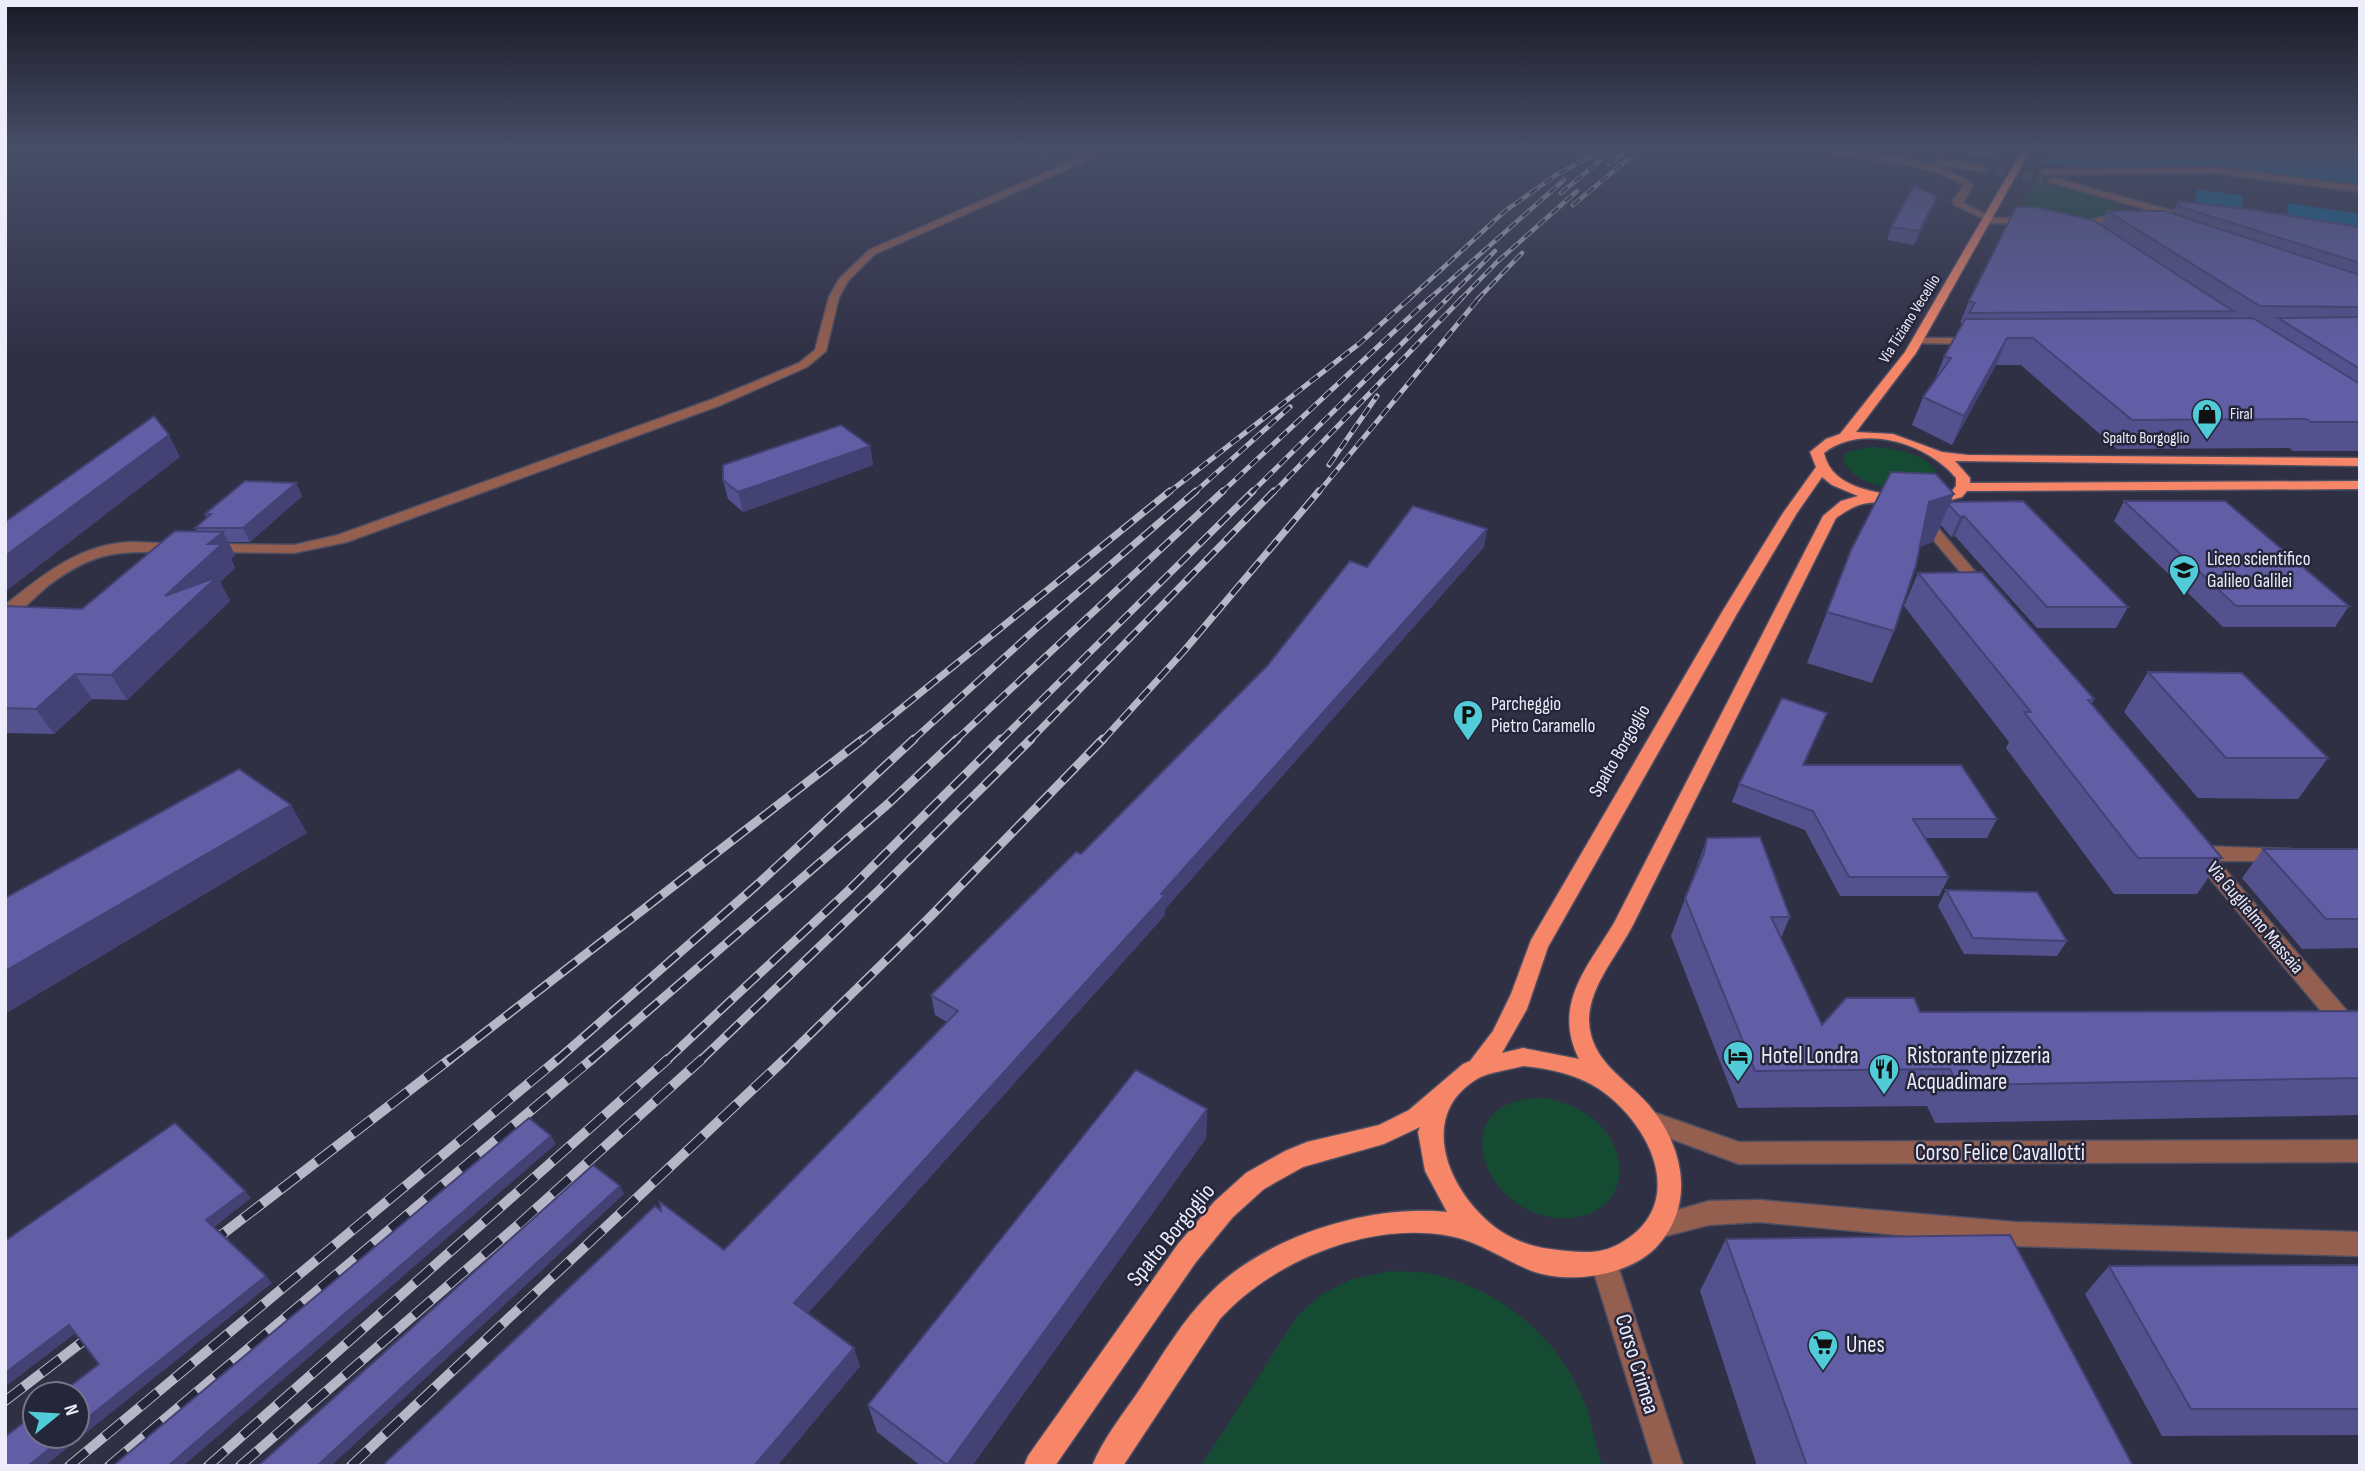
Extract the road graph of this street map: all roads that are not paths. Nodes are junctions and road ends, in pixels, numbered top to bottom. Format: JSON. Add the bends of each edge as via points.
{"nodes":[{"id":1,"x":946,"y":218,"type":"edge"},
{"id":2,"x":1986,"y":218,"type":"edge"},
{"id":3,"x":2116,"y":218,"type":"edge"},
{"id":4,"x":2149,"y":218,"type":"edge"},
{"id":5,"x":2182,"y":218,"type":"edge"},
{"id":6,"x":2187,"y":218,"type":"joint"},
{"id":7,"x":1989,"y":219,"type":"junction"},
{"id":8,"x":2144,"y":219,"type":"edge"},
{"id":9,"x":2200,"y":220,"type":"edge"},
{"id":10,"x":2045,"y":224,"type":"edge"},
{"id":11,"x":2068,"y":229,"type":"edge"},
{"id":12,"x":2088,"y":236,"type":"junction"},
{"id":13,"x":2099,"y":243,"type":"edge"},
{"id":14,"x":1917,"y":341,"type":"junction"},
{"id":15,"x":1984,"y":341,"type":"edge"},
{"id":16,"x":1880,"y":395,"type":"junction"},
{"id":17,"x":1845,"y":437,"type":"junction"},
{"id":18,"x":1904,"y":441,"type":"junction"},
{"id":19,"x":1934,"y":452,"type":"junction"},
{"id":20,"x":2360,"y":462,"type":"edge"},
{"id":21,"x":1822,"y":468,"type":"junction"},
{"id":22,"x":2360,"y":485,"type":"edge"},
{"id":23,"x":1963,"y":486,"type":"junction"},
{"id":24,"x":1873,"y":496,"type":"junction"},
{"id":25,"x":1915,"y":502,"type":"junction"},
{"id":26,"x":1999,"y":608,"type":"edge"},
{"id":27,"x":5,"y":613,"type":"edge"},
{"id":28,"x":2307,"y":854,"type":"edge"},
{"id":29,"x":2360,"y":1042,"type":"edge"},
{"id":30,"x":1478,"y":1067,"type":"junction"},
{"id":31,"x":1609,"y":1084,"type":"junction"},
{"id":32,"x":1444,"y":1094,"type":"junction"},
{"id":33,"x":1647,"y":1120,"type":"junction"},
{"id":34,"x":2360,"y":1151,"type":"edge"},
{"id":35,"x":1658,"y":1226,"type":"junction"},
{"id":36,"x":1483,"y":1234,"type":"junction"},
{"id":37,"x":2360,"y":1244,"type":"edge"},
{"id":38,"x":1604,"y":1263,"type":"junction"},
{"id":39,"x":1038,"y":1466,"type":"edge"},
{"id":40,"x":1106,"y":1466,"type":"edge"},
{"id":41,"x":1669,"y":1466,"type":"edge"}],
"edges":[{"from":1,"to":27,"type":"street","via":[[872,252],[857,264],[837,292],[817,356],[717,402],[324,545],[284,550],[117,547],[91,554]]},
{"from":2,"to":7,"type":"street"},
{"from":3,"to":12,"type":"street","via":[[2088,223],[2082,228]]},
{"from":4,"to":8,"type":"street"},
{"from":5,"to":6,"type":"street"},
{"from":6,"to":9,"type":"street"},
{"from":7,"to":10,"type":"street"},
{"from":7,"to":14,"type":"main road","name":"Via Tiziano Vecellio"},
{"from":11,"to":12,"type":"street"},
{"from":12,"to":13,"type":"street"},
{"from":14,"to":15,"type":"street"},
{"from":14,"to":16,"type":"main road","name":"Via Tiziano Vecellio"},
{"from":16,"to":17,"type":"main road","name":"Via Tiziano Vecellio"},
{"from":16,"to":18,"type":"main road","via":[[1876,420],[1883,430]]},
{"from":17,"to":18,"type":"main road","name":"Spalto Borgoglio"},
{"from":17,"to":21,"type":"main road","name":"Spalto Borgoglio","via":[[1823,445],[1818,452]]},
{"from":18,"to":19,"type":"main road","name":"Spalto Borgoglio"},
{"from":19,"to":20,"type":"main road","name":"Spalto Borgoglio","via":[[1968,459]]},
{"from":19,"to":23,"type":"main road","name":"Spalto Borgoglio","via":[[1958,469]]},
{"from":21,"to":24,"type":"main road","via":[[1851,488]]},
{"from":21,"to":30,"type":"main road","name":"Spalto Borgoglio","via":[[1730,612],[1565,898],[1538,946],[1507,1032]]},
{"from":22,"to":23,"type":"main road"},
{"from":23,"to":25,"type":"main road","via":[[1945,499]]},
{"from":24,"to":25,"type":"main road"},
{"from":24,"to":31,"type":"main road","via":[[1846,504],[1830,516],[1582,1001],[1580,1036],[1593,1065]]},
{"from":25,"to":26,"type":"street"},
{"from":28,"to":29,"type":"street","name":"Via Guglielmo Massaia","via":[[2197,849]]},
{"from":30,"to":31,"type":"main road","via":[[1511,1058],[1548,1059]]},
{"from":30,"to":32,"type":"main road"},
{"from":31,"to":33,"type":"main road"},
{"from":32,"to":36,"type":"main road","via":[[1430,1136],[1437,1175],[1450,1201]]},
{"from":32,"to":39,"type":"main road","name":"Spalto Borgoglio","via":[[1417,1117],[1384,1134],[1300,1156],[1255,1181],[1232,1201],[1186,1253]]},
{"from":33,"to":34,"type":"street","name":"Corso Felice Cavallotti","via":[[1739,1153]]},
{"from":33,"to":35,"type":"main road","via":[[1668,1165],[1670,1190]]},
{"from":35,"to":37,"type":"street","via":[[1692,1216],[1759,1211],[2015,1234]]},
{"from":35,"to":38,"type":"main road","via":[[1641,1245]]},
{"from":36,"to":38,"type":"main road","via":[[1542,1262]]},
{"from":36,"to":40,"type":"main road","via":[[1423,1222],[1368,1227],[1312,1244],[1266,1267],[1229,1292],[1197,1326]]},
{"from":38,"to":41,"type":"street","name":"Corso Crimea"}]}
